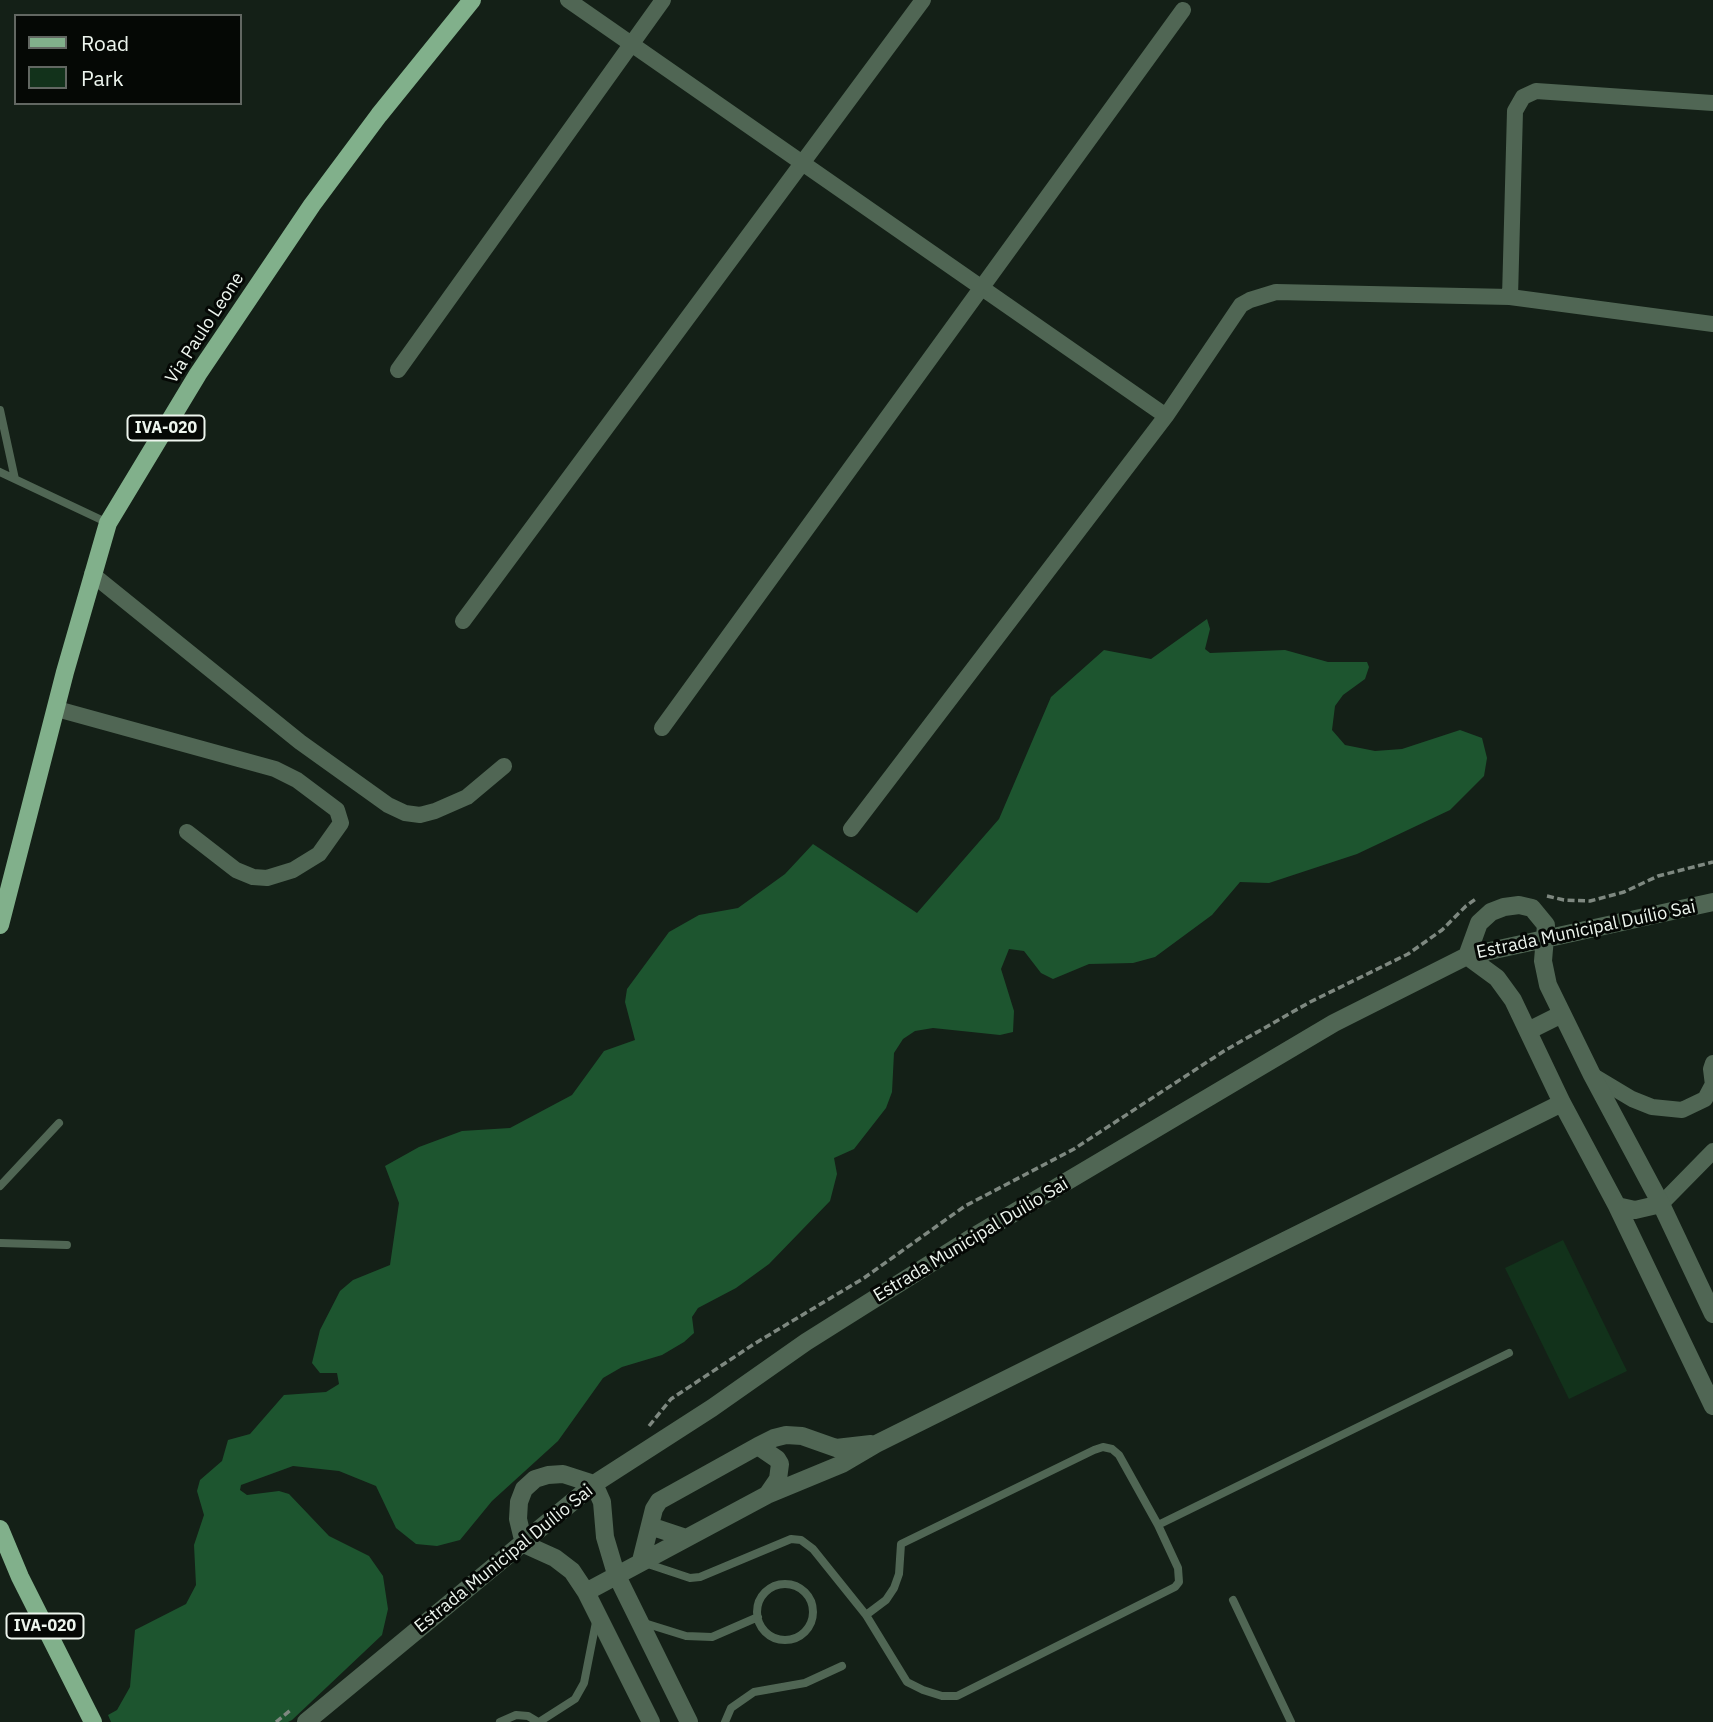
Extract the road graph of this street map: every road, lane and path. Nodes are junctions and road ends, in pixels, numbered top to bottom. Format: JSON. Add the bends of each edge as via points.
{"nodes":[{"id":1,"x":472,"y":0,"type":"edge"},
{"id":2,"x":568,"y":0,"type":"edge"},
{"id":3,"x":663,"y":0,"type":"edge"},
{"id":4,"x":923,"y":0,"type":"edge"},
{"id":5,"x":1183,"y":10,"type":"dead end"},
{"id":6,"x":631,"y":44,"type":"junction"},
{"id":7,"x":1713,"y":103,"type":"edge"},
{"id":8,"x":803,"y":163,"type":"junction"},
{"id":9,"x":982,"y":288,"type":"junction"},
{"id":10,"x":1510,"y":297,"type":"junction"},
{"id":11,"x":1713,"y":324,"type":"edge"},
{"id":12,"x":398,"y":370,"type":"dead end"},
{"id":13,"x":0,"y":410,"type":"edge"},
{"id":14,"x":1166,"y":416,"type":"junction"},
{"id":15,"x":0,"y":472,"type":"edge"},
{"id":16,"x":15,"y":479,"type":"junction"},
{"id":17,"x":108,"y":523,"type":"junction"},
{"id":18,"x":92,"y":574,"type":"junction"},
{"id":19,"x":463,"y":621,"type":"dead end"},
{"id":20,"x":57,"y":709,"type":"junction"},
{"id":21,"x":662,"y":728,"type":"dead end"},
{"id":22,"x":505,"y":766,"type":"dead end"},
{"id":23,"x":851,"y":829,"type":"dead end"},
{"id":24,"x":187,"y":832,"type":"dead end"},
{"id":25,"x":1713,"y":902,"type":"edge"},
{"id":26,"x":0,"y":925,"type":"edge"},
{"id":27,"x":1547,"y":938,"type":"junction"},
{"id":28,"x":1467,"y":956,"type":"junction"},
{"id":29,"x":1562,"y":1014,"type":"junction"},
{"id":30,"x":1528,"y":1031,"type":"junction"},
{"id":31,"x":1713,"y":1063,"type":"edge"},
{"id":32,"x":1592,"y":1075,"type":"junction"},
{"id":33,"x":1713,"y":1084,"type":"edge"},
{"id":34,"x":1562,"y":1103,"type":"junction"},
{"id":35,"x":59,"y":1124,"type":"dead end"},
{"id":36,"x":1713,"y":1151,"type":"edge"},
{"id":37,"x":0,"y":1186,"type":"edge"},
{"id":38,"x":1661,"y":1204,"type":"junction"},
{"id":39,"x":1617,"y":1206,"type":"junction"},
{"id":40,"x":0,"y":1243,"type":"edge"},
{"id":41,"x":67,"y":1245,"type":"dead end"},
{"id":42,"x":1713,"y":1314,"type":"edge"},
{"id":43,"x":1509,"y":1353,"type":"dead end"},
{"id":44,"x":1713,"y":1406,"type":"edge"},
{"id":45,"x":876,"y":1444,"type":"junction"},
{"id":46,"x":758,"y":1446,"type":"junction"},
{"id":47,"x":594,"y":1484,"type":"junction"},
{"id":48,"x":766,"y":1495,"type":"junction"},
{"id":49,"x":1158,"y":1525,"type":"junction"},
{"id":50,"x":650,"y":1526,"type":"junction"},
{"id":51,"x":0,"y":1529,"type":"edge"},
{"id":52,"x":686,"y":1538,"type":"junction"},
{"id":53,"x":524,"y":1544,"type":"junction"},
{"id":54,"x":641,"y":1561,"type":"junction"},
{"id":55,"x":616,"y":1574,"type":"junction"},
{"id":56,"x":586,"y":1592,"type":"junction"},
{"id":57,"x":1233,"y":1600,"type":"dead end"},
{"id":58,"x":597,"y":1615,"type":"junction"},
{"id":59,"x":866,"y":1615,"type":"junction"},
{"id":60,"x":758,"y":1617,"type":"junction"},
{"id":61,"x":641,"y":1622,"type":"junction"},
{"id":62,"x":842,"y":1666,"type":"dead end"},
{"id":63,"x":93,"y":1722,"type":"edge"},
{"id":64,"x":306,"y":1722,"type":"edge"},
{"id":65,"x":500,"y":1722,"type":"edge"},
{"id":66,"x":538,"y":1722,"type":"edge"},
{"id":67,"x":652,"y":1722,"type":"edge"},
{"id":68,"x":689,"y":1722,"type":"edge"},
{"id":69,"x":725,"y":1722,"type":"edge"},
{"id":70,"x":1291,"y":1722,"type":"edge"}],
"edges":[{"from":1,"to":17,"type":"main road","name":"Via Paulo Leone","number":"IVA-020","via":[[312,205],[198,374]]},
{"from":2,"to":6,"type":"street"},
{"from":3,"to":6,"type":"street"},
{"from":4,"to":8,"type":"street"},
{"from":5,"to":9,"type":"street"},
{"from":6,"to":8,"type":"street"},
{"from":6,"to":12,"type":"street"},
{"from":7,"to":10,"type":"street","via":[[1543,91],[1523,97],[1515,111]]},
{"from":8,"to":9,"type":"street"},
{"from":8,"to":19,"type":"street"},
{"from":9,"to":14,"type":"street"},
{"from":9,"to":21,"type":"street"},
{"from":10,"to":11,"type":"street"},
{"from":10,"to":14,"type":"street","via":[[1276,292],[1259,296],[1241,305]]},
{"from":13,"to":16,"type":"lane"},
{"from":14,"to":23,"type":"street"},
{"from":15,"to":16,"type":"lane"},
{"from":16,"to":17,"type":"lane"},
{"from":17,"to":18,"type":"main road","name":"Via Paulo Leone","number":"IVA-020"},
{"from":18,"to":20,"type":"main road","name":"Via Paulo Leone","number":"IVA-020"},
{"from":18,"to":22,"type":"street","via":[[300,742],[405,813],[420,815],[467,797]]},
{"from":20,"to":24,"type":"street","via":[[275,769],[337,810],[341,823],[319,854],[293,870],[267,878],[236,870]]},
{"from":20,"to":26,"type":"main road","name":"Via Paulo Leone","number":"IVA-020"},
{"from":25,"to":27,"type":"street","name":"Estrada Municipal Duílio Sai"},
{"from":27,"to":28,"type":"street","name":"Estrada Municipal Duílio Sai"},
{"from":27,"to":28,"type":"street","via":[[1546,925],[1532,908],[1504,907],[1479,923]]},
{"from":27,"to":29,"type":"street","via":[[1543,961]]},
{"from":28,"to":30,"type":"street","via":[[1497,978]]},
{"from":28,"to":47,"type":"street","name":"Estrada Municipal Duílio Sai","via":[[1334,1023],[968,1240]]},
{"from":29,"to":30,"type":"street"},
{"from":29,"to":32,"type":"street"},
{"from":30,"to":34,"type":"street"},
{"from":31,"to":33,"type":"street"},
{"from":32,"to":33,"type":"street","via":[[1632,1099],[1682,1110],[1705,1099]]},
{"from":32,"to":38,"type":"street"},
{"from":34,"to":39,"type":"street"},
{"from":34,"to":45,"type":"street"},
{"from":35,"to":37,"type":"lane"},
{"from":36,"to":38,"type":"street"},
{"from":38,"to":39,"type":"street","via":[[1635,1210]]},
{"from":38,"to":42,"type":"street"},
{"from":39,"to":44,"type":"street"},
{"from":40,"to":41,"type":"lane"},
{"from":43,"to":49,"type":"lane"},
{"from":45,"to":46,"type":"street","via":[[836,1448],[786,1435]]},
{"from":45,"to":48,"type":"street","via":[[842,1464]]},
{"from":46,"to":48,"type":"street","via":[[780,1464],[778,1479]]},
{"from":46,"to":50,"type":"street","via":[[659,1501]]},
{"from":47,"to":53,"type":"street","name":"Estrada Municipal Duílio Sai"},
{"from":47,"to":53,"type":"street","via":[[563,1474],[535,1479],[519,1502]]},
{"from":47,"to":55,"type":"street"},
{"from":48,"to":52,"type":"street"},
{"from":49,"to":59,"type":"lane","via":[[1119,1455],[1103,1447],[901,1544],[894,1588]]},
{"from":49,"to":59,"type":"lane","via":[[1178,1568],[1175,1587],[957,1696],[942,1696],[907,1682]]},
{"from":50,"to":52,"type":"street"},
{"from":50,"to":54,"type":"street"},
{"from":51,"to":63,"type":"main road","number":"IVA-020"},
{"from":52,"to":54,"type":"street"},
{"from":53,"to":56,"type":"street","via":[[572,1571]]},
{"from":53,"to":64,"type":"street","name":"Estrada Municipal Duílio Sai"},
{"from":54,"to":55,"type":"street"},
{"from":54,"to":59,"type":"lane","via":[[690,1578],[700,1577],[791,1539],[801,1540]]},
{"from":55,"to":56,"type":"street"},
{"from":55,"to":61,"type":"street"},
{"from":56,"to":58,"type":"street"},
{"from":57,"to":70,"type":"lane"},
{"from":58,"to":66,"type":"lane","via":[[584,1683],[575,1699]]},
{"from":58,"to":67,"type":"street"},
{"from":60,"to":60,"type":"lane","via":[[770,1635],[792,1639],[809,1627],[813,1608],[804,1591],[786,1584],[767,1590]]},
{"from":60,"to":61,"type":"lane","via":[[712,1637],[686,1636]]},
{"from":61,"to":68,"type":"street"},
{"from":62,"to":69,"type":"lane","via":[[805,1683],[754,1692],[732,1708]]},
{"from":65,"to":66,"type":"lane","via":[[516,1715]]}]}
